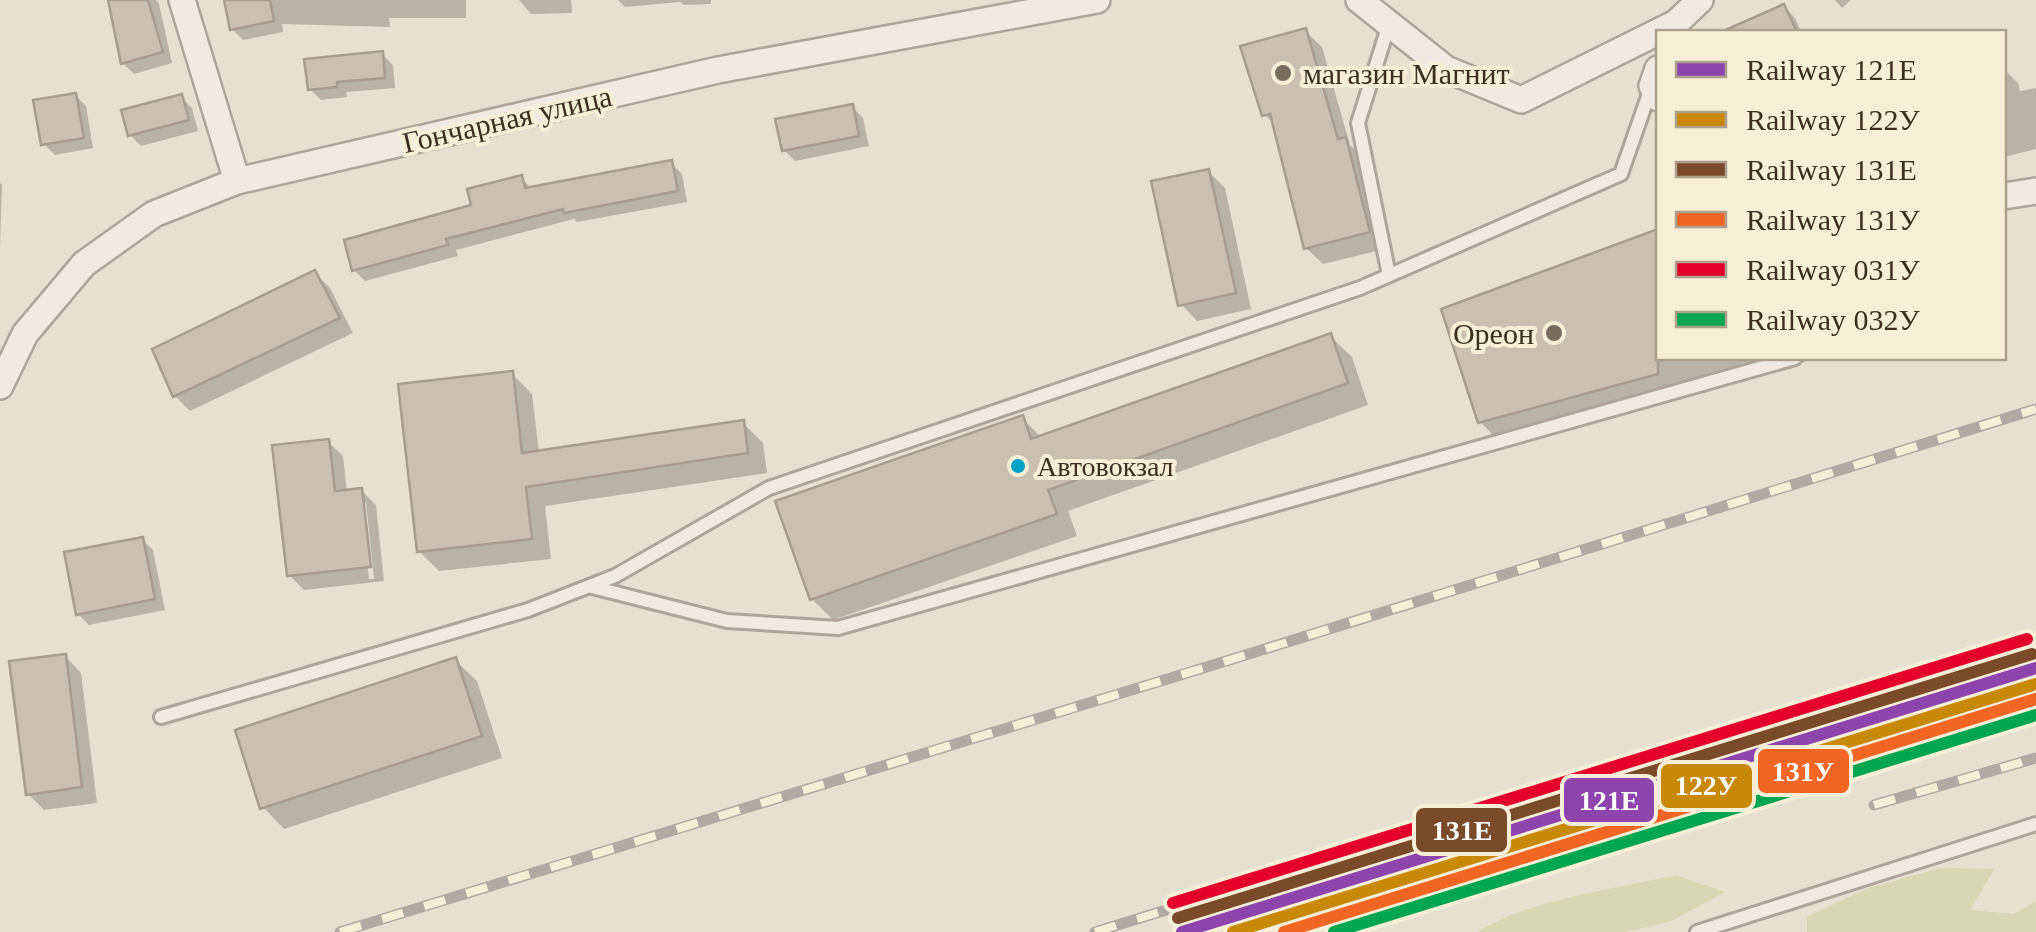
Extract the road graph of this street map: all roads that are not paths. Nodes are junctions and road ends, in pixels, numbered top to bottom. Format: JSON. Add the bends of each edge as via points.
{"nodes":[{"id":1,"x":182,"y":0,"type":"edge"},
{"id":2,"x":1097,"y":0,"type":"edge"},
{"id":3,"x":1359,"y":0,"type":"edge"},
{"id":4,"x":1700,"y":0,"type":"edge"},
{"id":5,"x":1390,"y":24,"type":"junction"},
{"id":6,"x":1674,"y":28,"type":"edge"},
{"id":7,"x":1656,"y":36,"type":"edge"},
{"id":8,"x":1656,"y":84,"type":"edge"},
{"id":9,"x":237,"y":181,"type":"junction"},
{"id":10,"x":2036,"y":191,"type":"edge"},
{"id":11,"x":2006,"y":196,"type":"edge"},
{"id":12,"x":1389,"y":276,"type":"junction"},
{"id":13,"x":1788,"y":360,"type":"edge"},
{"id":14,"x":0,"y":386,"type":"edge"},
{"id":15,"x":589,"y":586,"type":"junction"},
{"id":16,"x":161,"y":716,"type":"dead end"},
{"id":17,"x":2036,"y":824,"type":"edge"},
{"id":18,"x":1698,"y":932,"type":"edge"}],
"edges":[{"from":1,"to":9,"type":"street"},
{"from":2,"to":9,"type":"street","name":"Гончарная улица","via":[[718,70]]},
{"from":3,"to":5,"type":"street"},
{"from":4,"to":6,"type":"street"},
{"from":5,"to":7,"type":"street","via":[[1446,69],[1521,100]]},
{"from":5,"to":12,"type":"lane","via":[[1358,122]]},
{"from":8,"to":12,"type":"lane","via":[[1621,174]]},
{"from":9,"to":14,"type":"street","name":"Гончарная улица","via":[[154,214],[84,264],[25,334]]},
{"from":10,"to":11,"type":"street"},
{"from":12,"to":15,"type":"lane","via":[[770,488]]},
{"from":13,"to":15,"type":"lane","via":[[838,628],[728,621]]},
{"from":15,"to":16,"type":"lane","via":[[528,610]]},
{"from":17,"to":18,"type":"lane"}]}
